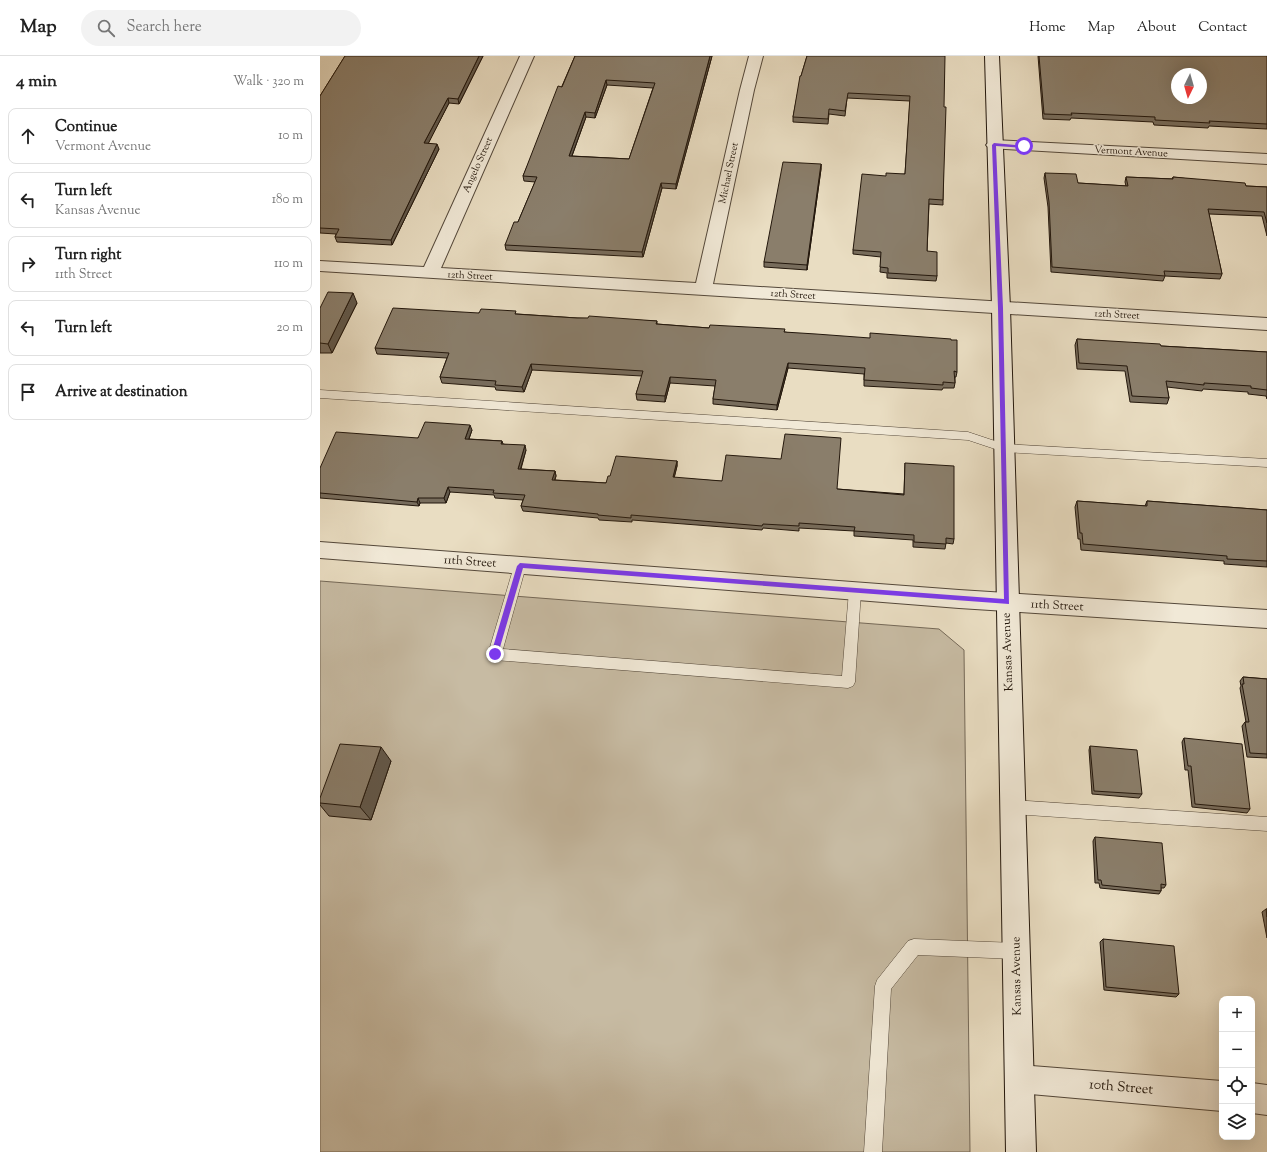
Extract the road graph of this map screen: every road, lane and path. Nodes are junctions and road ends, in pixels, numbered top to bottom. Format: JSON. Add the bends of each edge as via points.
{"nodes":[{"id":1,"x":527,"y":56,"type":"edge"},
{"id":2,"x":756,"y":56,"type":"edge"},
{"id":3,"x":992,"y":56,"type":"edge"},
{"id":4,"x":994,"y":145,"type":"junction"},
{"id":5,"x":1267,"y":159,"type":"edge"},
{"id":6,"x":320,"y":266,"type":"edge"},
{"id":7,"x":430,"y":273,"type":"junction"},
{"id":8,"x":703,"y":290,"type":"junction"},
{"id":9,"x":1001,"y":308,"type":"junction"},
{"id":10,"x":1267,"y":324,"type":"edge"},
{"id":11,"x":320,"y":394,"type":"edge"},
{"id":12,"x":1004,"y":448,"type":"junction"},
{"id":13,"x":1267,"y":463,"type":"edge"},
{"id":14,"x":320,"y":550,"type":"edge"},
{"id":15,"x":520,"y":566,"type":"junction"},
{"id":16,"x":855,"y":591,"type":"junction"},
{"id":17,"x":1007,"y":602,"type":"junction"},
{"id":18,"x":1267,"y":619,"type":"edge"},
{"id":19,"x":1012,"y":807,"type":"junction"},
{"id":20,"x":1267,"y":824,"type":"edge"},
{"id":21,"x":1016,"y":951,"type":"junction"},
{"id":22,"x":1019,"y":1079,"type":"junction"},
{"id":23,"x":1219,"y":1096,"type":"edge"},
{"id":24,"x":1255,"y":1098,"type":"edge"},
{"id":25,"x":1267,"y":1100,"type":"edge"},
{"id":26,"x":873,"y":1152,"type":"edge"},
{"id":27,"x":1021,"y":1152,"type":"edge"}],
"edges":[{"from":1,"to":7,"type":"street","name":"Angelo Street"},
{"from":2,"to":8,"type":"street","name":"Michael Street"},
{"from":3,"to":4,"type":"street","name":"Kansas Avenue"},
{"from":4,"to":5,"type":"street","name":"Vermont Avenue"},
{"from":4,"to":9,"type":"street","name":"Kansas Avenue"},
{"from":6,"to":7,"type":"street","name":"12th Street"},
{"from":7,"to":8,"type":"street","name":"12th Street"},
{"from":8,"to":9,"type":"street","name":"12th Street"},
{"from":9,"to":10,"type":"street","name":"12th Street"},
{"from":9,"to":12,"type":"street","name":"Kansas Avenue"},
{"from":11,"to":12,"type":"lane","via":[[968,436]]},
{"from":12,"to":13,"type":"lane"},
{"from":12,"to":17,"type":"street","name":"Kansas Avenue"},
{"from":14,"to":15,"type":"street","name":"11th Street"},
{"from":15,"to":16,"type":"street","name":"11th Street"},
{"from":15,"to":16,"type":"lane","via":[[495,654],[848,682]]},
{"from":16,"to":17,"type":"street","name":"11th Street"},
{"from":17,"to":18,"type":"street","name":"11th Street"},
{"from":17,"to":19,"type":"street","name":"Kansas Avenue"},
{"from":19,"to":20,"type":"lane"},
{"from":19,"to":21,"type":"street","name":"Kansas Avenue"},
{"from":21,"to":22,"type":"street","name":"Kansas Avenue"},
{"from":21,"to":26,"type":"lane","via":[[914,947],[883,986]]},
{"from":22,"to":23,"type":"street","name":"10th Street"},
{"from":22,"to":27,"type":"street","name":"Kansas Avenue"},
{"from":24,"to":25,"type":"street"}]}
